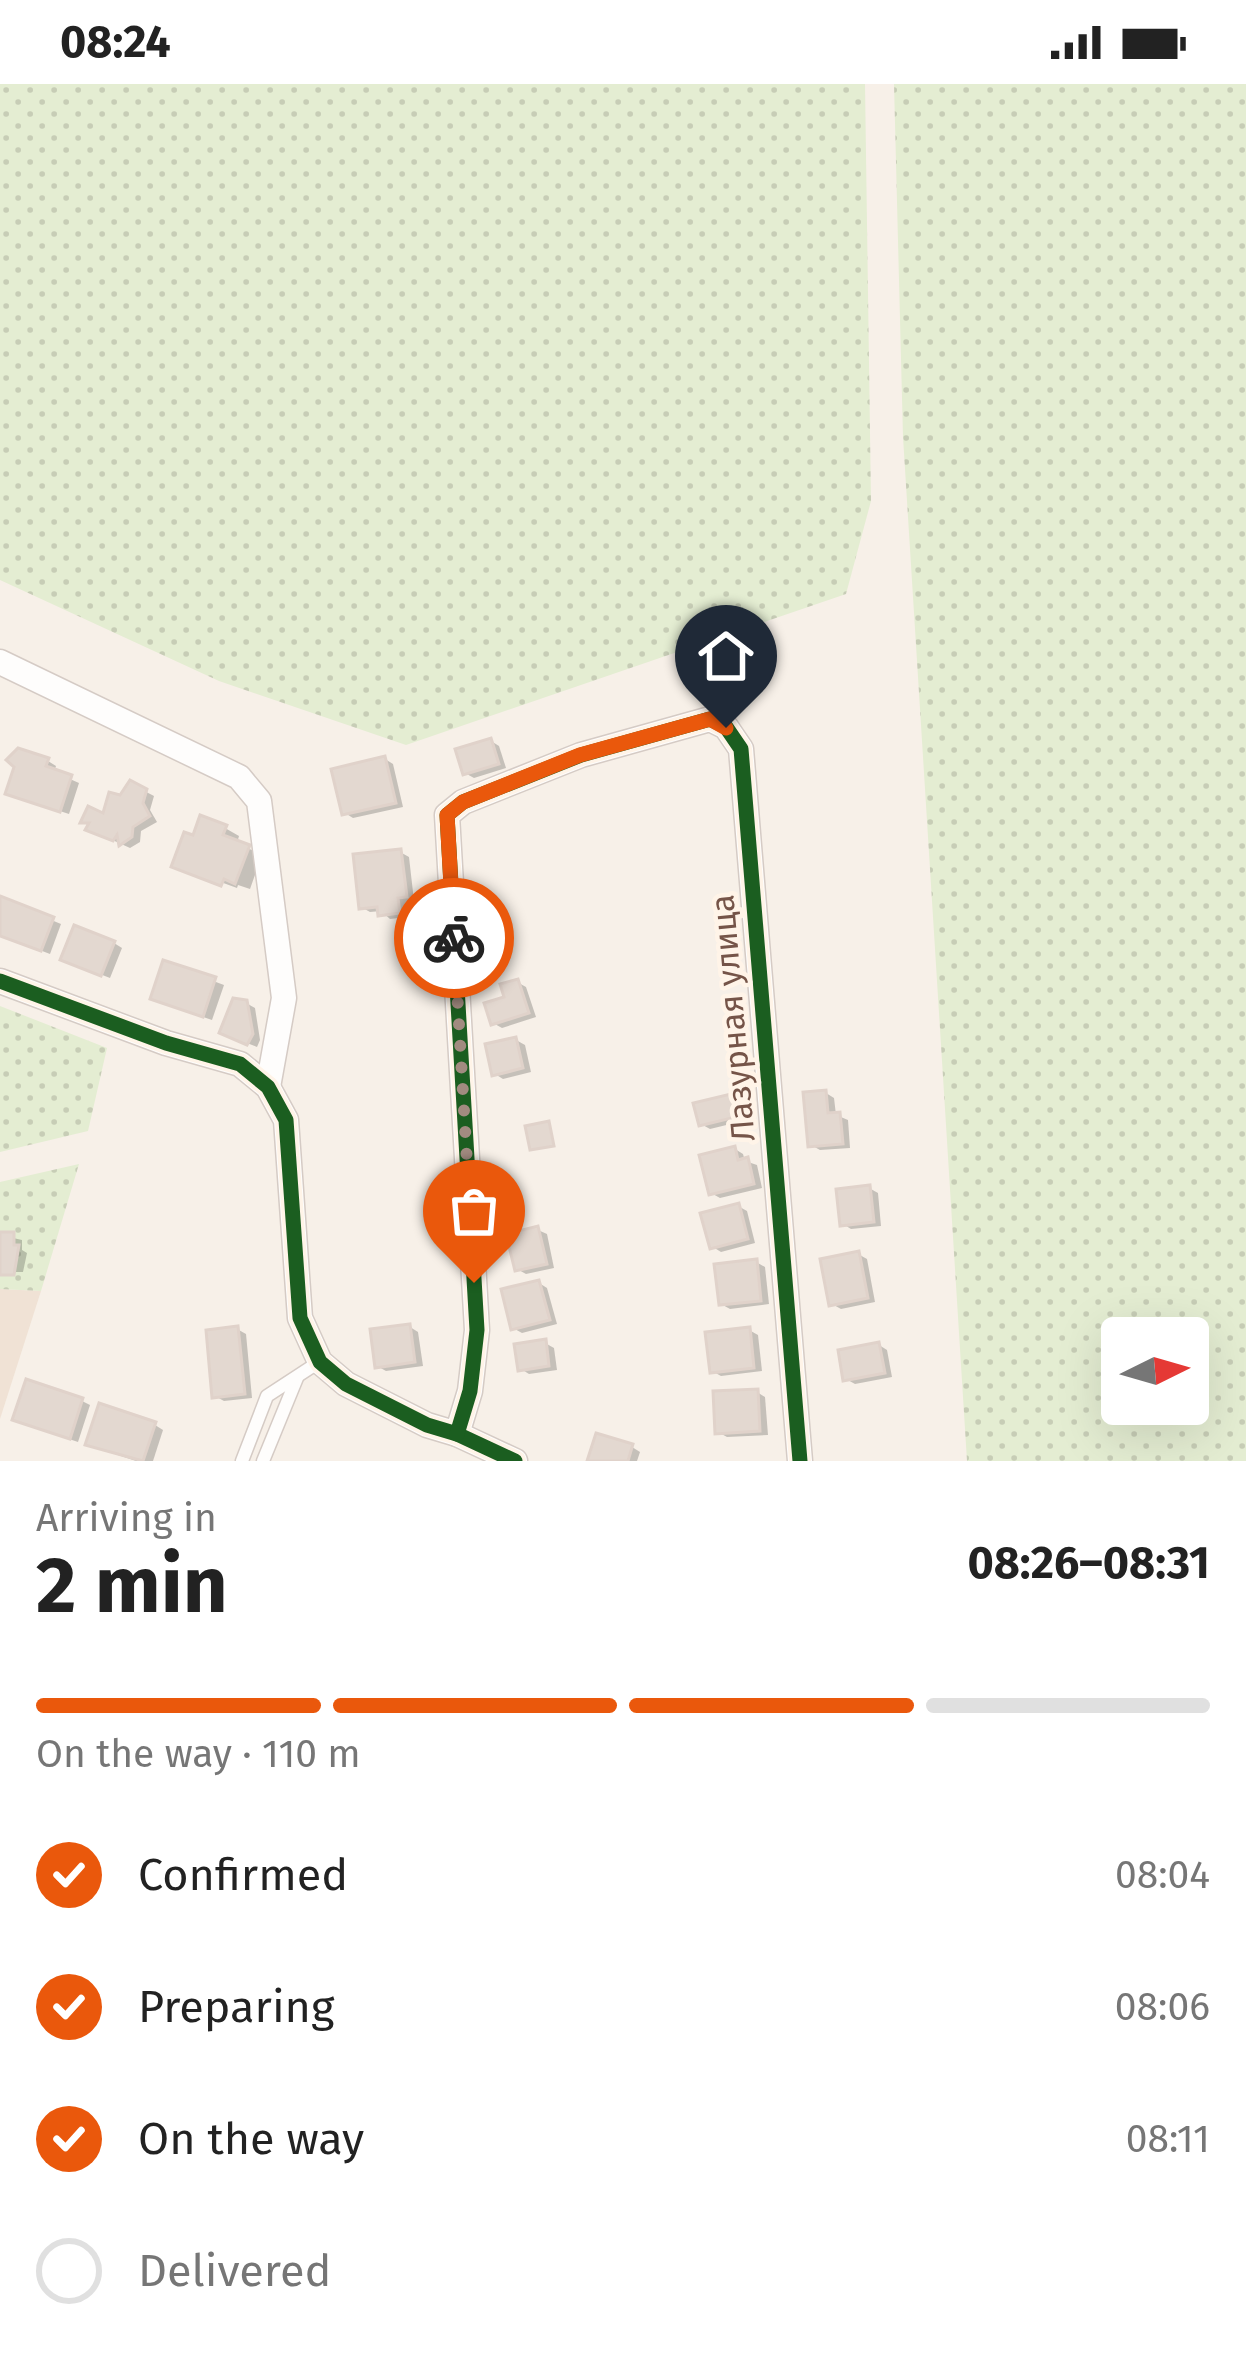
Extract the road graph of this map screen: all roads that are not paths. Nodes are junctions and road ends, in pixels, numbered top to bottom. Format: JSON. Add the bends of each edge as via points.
{"nodes":[{"id":1,"x":0,"y":662,"type":"edge"},
{"id":2,"x":0,"y":981,"type":"edge"},
{"id":3,"x":268,"y":1087,"type":"junction"},
{"id":4,"x":320,"y":1362,"type":"junction"},
{"id":5,"x":297,"y":1377,"type":"junction"},
{"id":6,"x":458,"y":1434,"type":"junction"},
{"id":7,"x":242,"y":1461,"type":"edge"},
{"id":8,"x":263,"y":1461,"type":"edge"},
{"id":9,"x":515,"y":1461,"type":"edge"},
{"id":10,"x":800,"y":1461,"type":"edge"}],
"edges":[{"from":1,"to":3,"type":"street","via":[[238,777],[260,801],[284,998]]},
{"from":2,"to":3,"type":"street","via":[[240,1064]]},
{"from":3,"to":4,"type":"street","via":[[286,1120],[300,1318]]},
{"from":4,"to":5,"type":"lane"},
{"from":4,"to":6,"type":"street","via":[[346,1384]]},
{"from":5,"to":7,"type":"lane","via":[[266,1396]]},
{"from":5,"to":8,"type":"lane"},
{"from":6,"to":9,"type":"street"},
{"from":6,"to":10,"type":"street","name":"Лазурная улица","via":[[477,1330],[447,815],[580,755],[710,719],[741,749]]}]}
